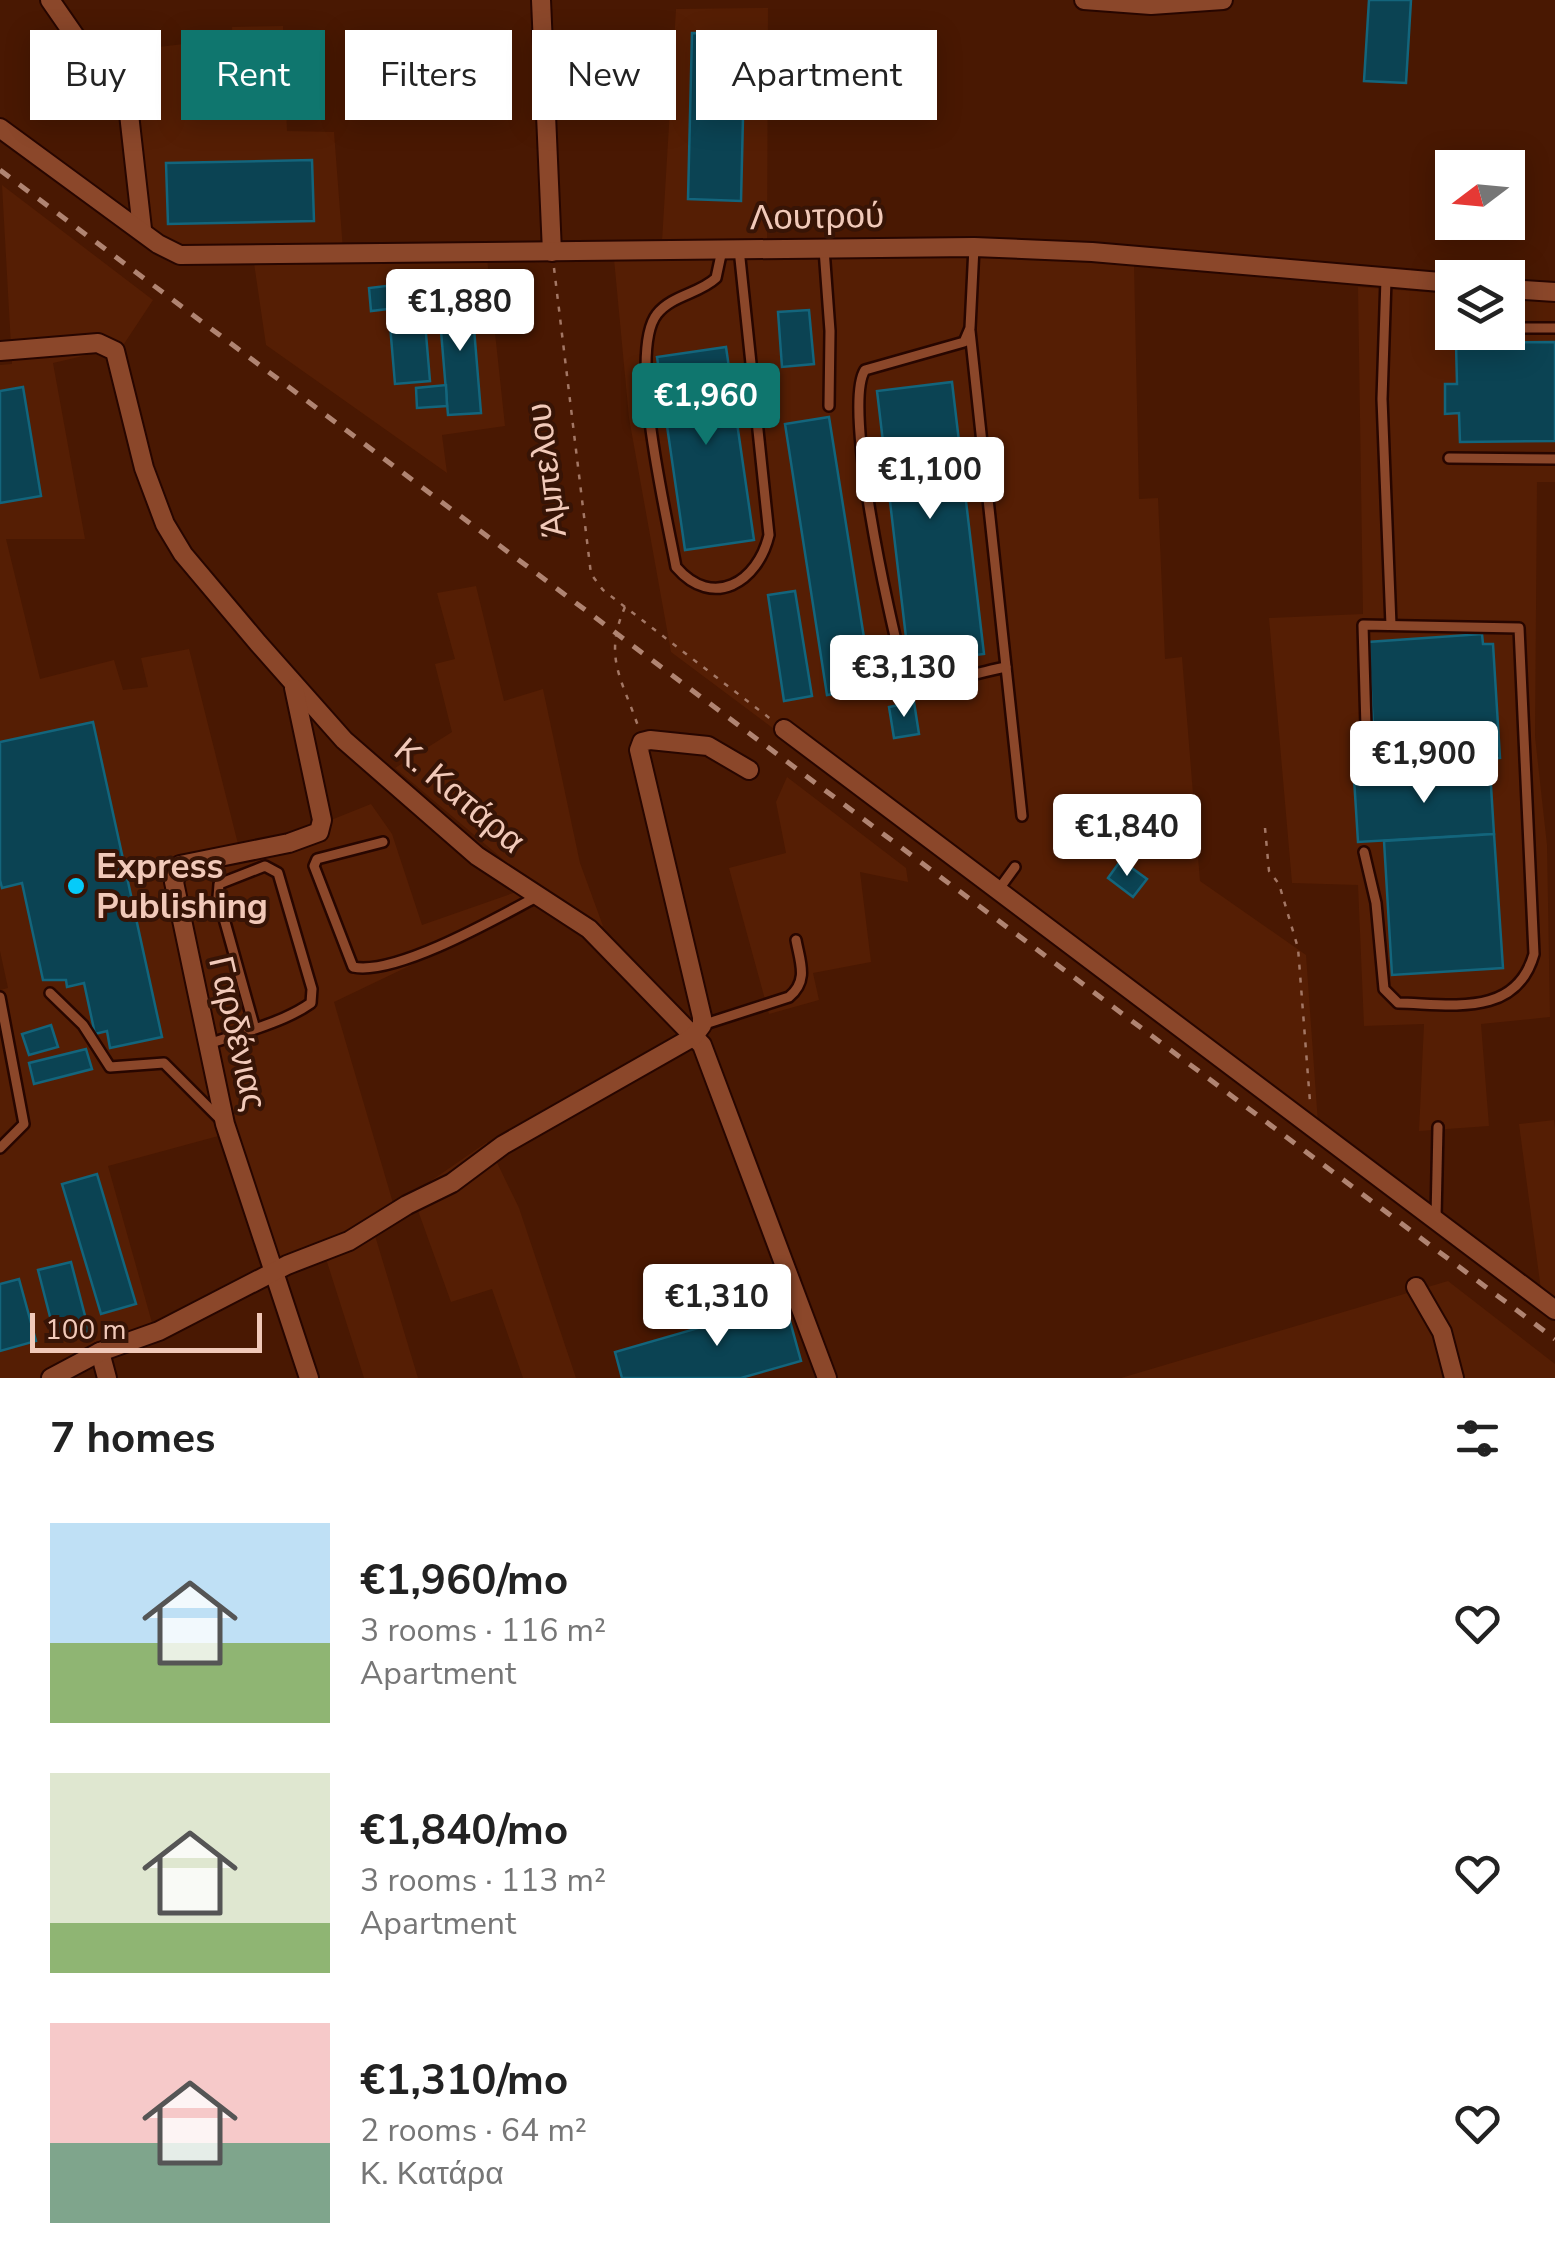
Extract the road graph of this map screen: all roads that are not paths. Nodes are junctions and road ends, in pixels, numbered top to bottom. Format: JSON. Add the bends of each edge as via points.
{"nodes":[{"id":1,"x":50,"y":0,"type":"edge"},
{"id":2,"x":541,"y":0,"type":"edge"},
{"id":3,"x":1084,"y":0,"type":"edge"},
{"id":4,"x":1223,"y":0,"type":"edge"},
{"id":5,"x":0,"y":128,"type":"edge"},
{"id":6,"x":142,"y":229,"type":"junction"},
{"id":7,"x":974,"y":247,"type":"junction"},
{"id":8,"x":824,"y":248,"type":"junction"},
{"id":9,"x":731,"y":250,"type":"junction"},
{"id":10,"x":552,"y":252,"type":"junction"},
{"id":11,"x":1386,"y":276,"type":"junction"},
{"id":12,"x":1435,"y":281,"type":"edge"},
{"id":13,"x":1525,"y":290,"type":"edge"},
{"id":14,"x":1555,"y":292,"type":"edge"},
{"id":15,"x":970,"y":328,"type":"junction"},
{"id":16,"x":1525,"y":328,"type":"edge"},
{"id":17,"x":1555,"y":328,"type":"edge"},
{"id":18,"x":0,"y":351,"type":"edge"},
{"id":19,"x":829,"y":406,"type":"dead end"},
{"id":20,"x":1449,"y":458,"type":"dead end"},
{"id":21,"x":1555,"y":459,"type":"edge"},
{"id":22,"x":1392,"y":626,"type":"junction"},
{"id":23,"x":1006,"y":667,"type":"junction"},
{"id":24,"x":294,"y":685,"type":"junction"},
{"id":25,"x":784,"y":729,"type":"road end"},
{"id":26,"x":1367,"y":760,"type":"dead end"},
{"id":27,"x":749,"y":770,"type":"dead end"},
{"id":28,"x":1022,"y":816,"type":"dead end"},
{"id":29,"x":383,"y":842,"type":"dead end"},
{"id":30,"x":1364,"y":852,"type":"dead end"},
{"id":31,"x":1015,"y":867,"type":"dead end"},
{"id":32,"x":998,"y":888,"type":"junction"},
{"id":33,"x":540,"y":894,"type":"junction"},
{"id":34,"x":796,"y":940,"type":"dead end"},
{"id":35,"x":50,"y":993,"type":"dead end"},
{"id":36,"x":0,"y":996,"type":"edge"},
{"id":37,"x":255,"y":1029,"type":"junction"},
{"id":38,"x":698,"y":1031,"type":"junction"},
{"id":39,"x":206,"y":1045,"type":"junction"},
{"id":40,"x":225,"y":1124,"type":"junction"},
{"id":41,"x":1438,"y":1126,"type":"dead end"},
{"id":42,"x":0,"y":1148,"type":"edge"},
{"id":43,"x":1436,"y":1217,"type":"junction"},
{"id":44,"x":274,"y":1271,"type":"junction"},
{"id":45,"x":1416,"y":1287,"type":"dead end"},
{"id":46,"x":1555,"y":1310,"type":"edge"},
{"id":47,"x":100,"y":1352,"type":"junction"},
{"id":48,"x":51,"y":1378,"type":"edge"},
{"id":49,"x":107,"y":1378,"type":"edge"},
{"id":50,"x":308,"y":1378,"type":"edge"},
{"id":51,"x":827,"y":1378,"type":"edge"},
{"id":52,"x":1454,"y":1378,"type":"edge"}],
"edges":[{"from":1,"to":6,"type":"street","via":[[128,114]]},
{"from":2,"to":10,"type":"street"},
{"from":3,"to":4,"type":"street"},
{"from":5,"to":6,"type":"street"},
{"from":6,"to":10,"type":"street","name":"Λουτρού","via":[[180,255]]},
{"from":7,"to":8,"type":"street","name":"Λουτρού"},
{"from":7,"to":11,"type":"street","name":"Λουτρού"},
{"from":7,"to":15,"type":"lane"},
{"from":8,"to":9,"type":"street","name":"Λουτρού"},
{"from":8,"to":19,"type":"lane"},
{"from":9,"to":9,"type":"lane","via":[[716,278],[654,317],[644,380],[676,567],[686,578],[720,588],[739,583],[763,560],[769,535]]},
{"from":9,"to":10,"type":"street","name":"Λουτρού"},
{"from":11,"to":12,"type":"street","name":"Λουτρού"},
{"from":11,"to":22,"type":"lane","via":[[1382,400]]},
{"from":13,"to":14,"type":"street"},
{"from":15,"to":23,"type":"lane"},
{"from":15,"to":23,"type":"lane","via":[[954,348],[866,370],[860,378],[862,445],[903,668],[918,679],[942,679]]},
{"from":16,"to":17,"type":"lane"},
{"from":18,"to":24,"type":"street","name":"Κ. Κατάρα","via":[[98,343],[115,351],[164,524]]},
{"from":20,"to":21,"type":"lane"},
{"from":22,"to":26,"type":"lane","via":[[1363,625]]},
{"from":22,"to":30,"type":"lane","via":[[1519,628],[1534,954],[1518,985],[1478,1004],[1398,1003],[1390,997]]},
{"from":23,"to":28,"type":"lane"},
{"from":24,"to":33,"type":"street","name":"Κ. Κατάρα","via":[[344,740],[467,848]]},
{"from":24,"to":39,"type":"street","name":"Γαρδένιας","via":[[320,832],[180,865],[174,882]]},
{"from":25,"to":32,"type":"street"},
{"from":27,"to":38,"type":"street","via":[[708,746],[642,742],[638,759]]},
{"from":29,"to":33,"type":"lane","via":[[316,859],[314,866],[353,967],[434,948]]},
{"from":31,"to":32,"type":"lane"},
{"from":32,"to":43,"type":"street"},
{"from":33,"to":38,"type":"street","name":"Κ. Κατάρα","via":[[589,928]]},
{"from":34,"to":38,"type":"lane","via":[[803,977],[798,990]]},
{"from":35,"to":40,"type":"lane","via":[[83,1025],[110,1067],[164,1063]]},
{"from":36,"to":42,"type":"lane","via":[[24,1124]]},
{"from":37,"to":37,"type":"lane","via":[[311,1003],[312,989],[278,873],[265,866],[218,884]]},
{"from":37,"to":39,"type":"lane"},
{"from":38,"to":44,"type":"street","via":[[350,1241]]},
{"from":38,"to":51,"type":"street","name":"Κ. Κατάρα"},
{"from":39,"to":40,"type":"street","name":"Γαρδένιας"},
{"from":40,"to":44,"type":"street","name":"Γαρδένιας"},
{"from":41,"to":43,"type":"lane"},
{"from":43,"to":46,"type":"street"},
{"from":44,"to":47,"type":"street","via":[[158,1331]]},
{"from":44,"to":50,"type":"street","name":"Γαρδένιας"},
{"from":45,"to":52,"type":"street","via":[[1442,1332]]},
{"from":47,"to":48,"type":"street"},
{"from":47,"to":49,"type":"street"}]}
